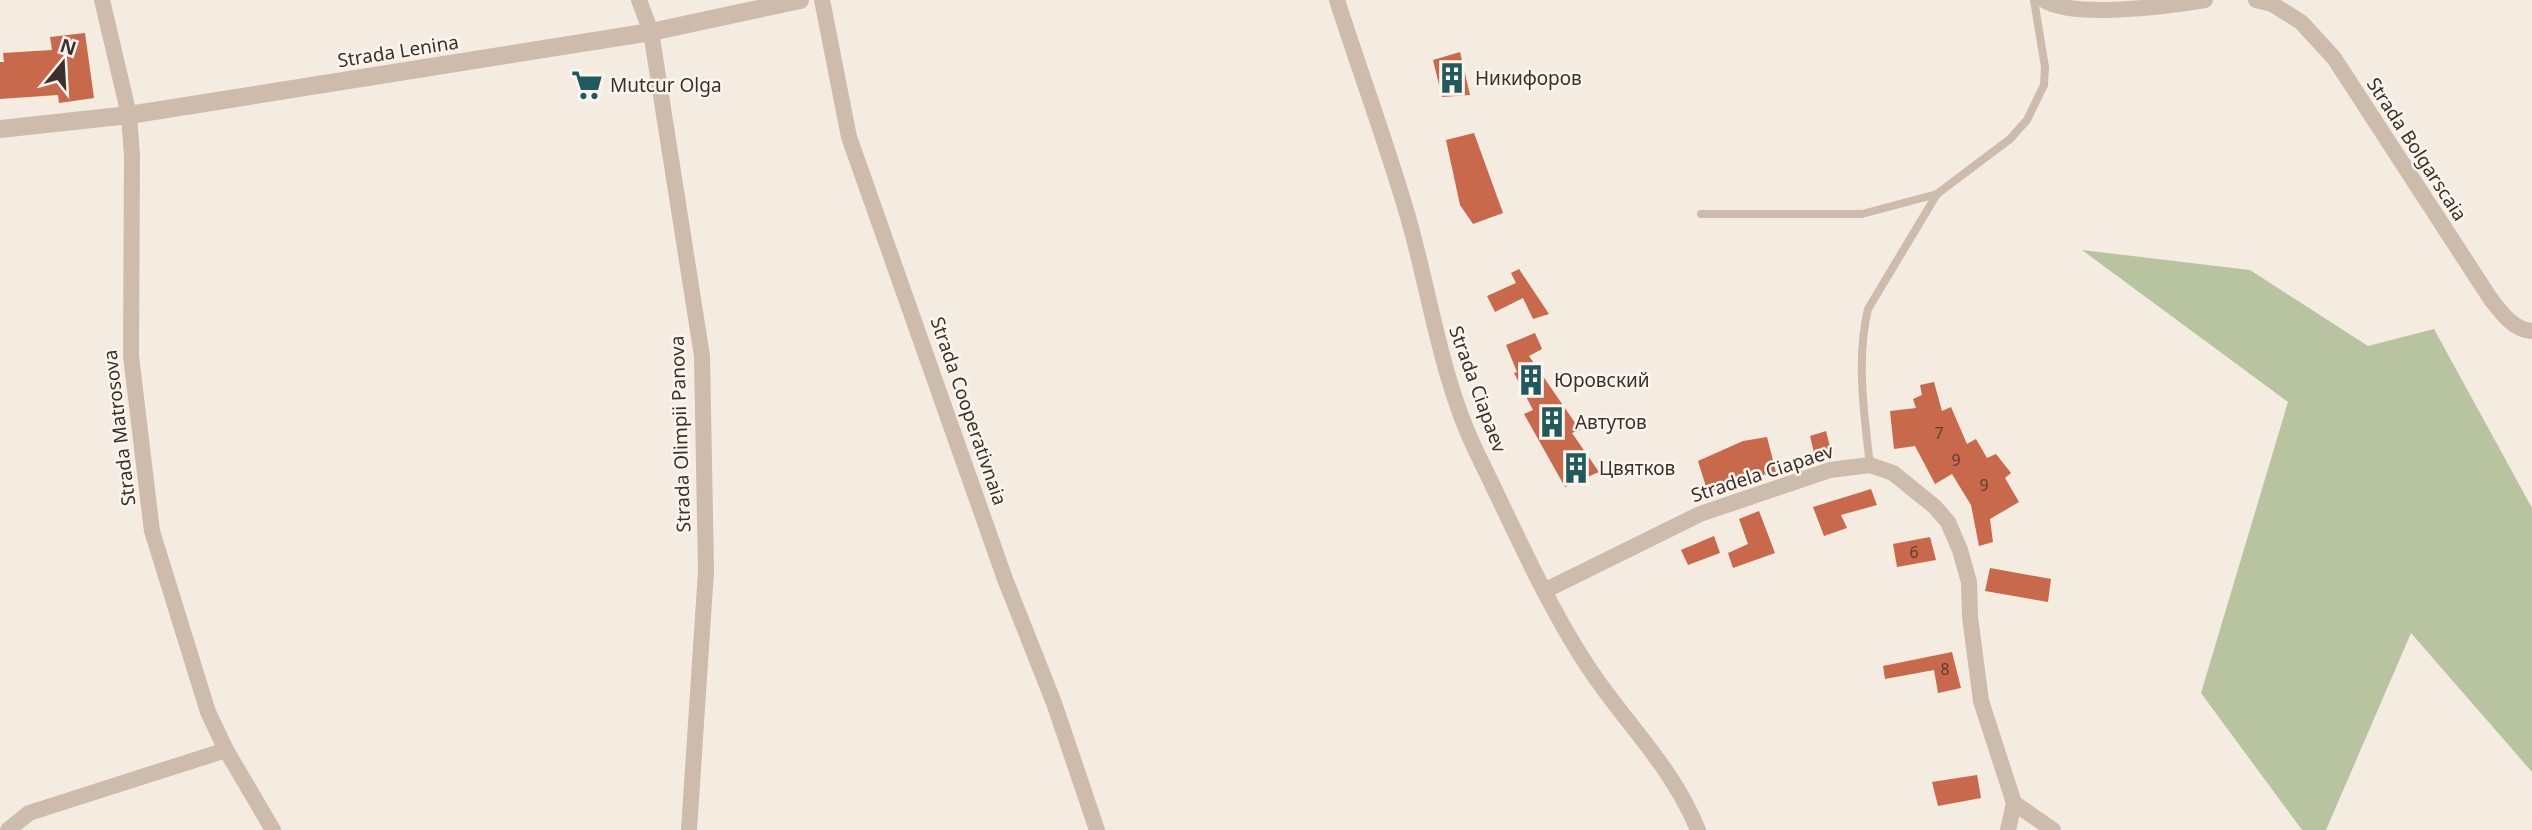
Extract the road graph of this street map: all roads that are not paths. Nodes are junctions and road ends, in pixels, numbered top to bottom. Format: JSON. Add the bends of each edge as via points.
{"nodes":[{"id":1,"x":103,"y":0,"type":"edge"},
{"id":2,"x":639,"y":0,"type":"edge"},
{"id":3,"x":800,"y":0,"type":"edge"},
{"id":4,"x":822,"y":0,"type":"edge"},
{"id":5,"x":1337,"y":0,"type":"edge"},
{"id":6,"x":2034,"y":0,"type":"edge"},
{"id":7,"x":2044,"y":0,"type":"edge"},
{"id":8,"x":2205,"y":0,"type":"edge"},
{"id":9,"x":2256,"y":0,"type":"edge"},
{"id":10,"x":651,"y":32,"type":"junction"},
{"id":11,"x":129,"y":115,"type":"junction"},
{"id":12,"x":0,"y":129,"type":"edge"},
{"id":13,"x":1937,"y":194,"type":"junction"},
{"id":14,"x":1700,"y":214,"type":"dead end"},
{"id":15,"x":2532,"y":331,"type":"edge"},
{"id":16,"x":1870,"y":465,"type":"junction"},
{"id":17,"x":1546,"y":590,"type":"junction"},
{"id":18,"x":226,"y":750,"type":"junction"},
{"id":19,"x":2014,"y":803,"type":"junction"},
{"id":20,"x":8,"y":830,"type":"edge"},
{"id":21,"x":273,"y":830,"type":"edge"},
{"id":22,"x":689,"y":830,"type":"edge"},
{"id":23,"x":1097,"y":830,"type":"edge"},
{"id":24,"x":1699,"y":830,"type":"edge"},
{"id":25,"x":2008,"y":830,"type":"edge"},
{"id":26,"x":2053,"y":830,"type":"edge"}],
"edges":[{"from":1,"to":11,"type":"street","name":"Strada Matrosova"},
{"from":2,"to":10,"type":"street","name":"Strada Olimpii Panova"},
{"from":3,"to":10,"type":"street","name":"Strada Lenina"},
{"from":4,"to":23,"type":"street","name":"Strada Cooperativnaia","via":[[849,137]]},
{"from":5,"to":17,"type":"street","name":"Strada Ciapaev","via":[[1408,218],[1433,327],[1474,447]]},
{"from":6,"to":13,"type":"lane","via":[[2045,67],[2044,85],[2032,111],[2010,139]]},
{"from":7,"to":8,"type":"street","via":[[2071,8],[2104,9],[2167,7]]},
{"from":9,"to":15,"type":"street","name":"Strada Bolgarscaia","via":[[2301,22],[2334,58],[2477,280],[2505,317],[2524,331]]},
{"from":10,"to":11,"type":"street","name":"Strada Lenina"},
{"from":10,"to":22,"type":"street","name":"Strada Olimpii Panova","via":[[702,356],[706,571]]},
{"from":11,"to":12,"type":"street","name":"Strada Lenina"},
{"from":11,"to":18,"type":"street","name":"Strada Matrosova","via":[[131,356],[152,531],[208,712]]},
{"from":13,"to":14,"type":"lane","via":[[1862,214]]},
{"from":13,"to":16,"type":"lane","via":[[1868,309],[1863,400]]},
{"from":16,"to":17,"type":"street","name":"Stradela Ciapaev","via":[[1830,470],[1700,513]]},
{"from":16,"to":19,"type":"street","name":"Stradela Ciapaev","via":[[1893,472],[1917,489],[1948,522],[1961,550],[1969,582],[1982,701]]},
{"from":17,"to":24,"type":"street","name":"Strada Ciapaev","via":[[1595,676],[1658,755]]},
{"from":18,"to":20,"type":"street","via":[[29,813]]},
{"from":18,"to":21,"type":"street","name":"Strada Matrosova"},
{"from":19,"to":25,"type":"street","name":"Stradela Ciapaev"},
{"from":19,"to":26,"type":"street"}]}
